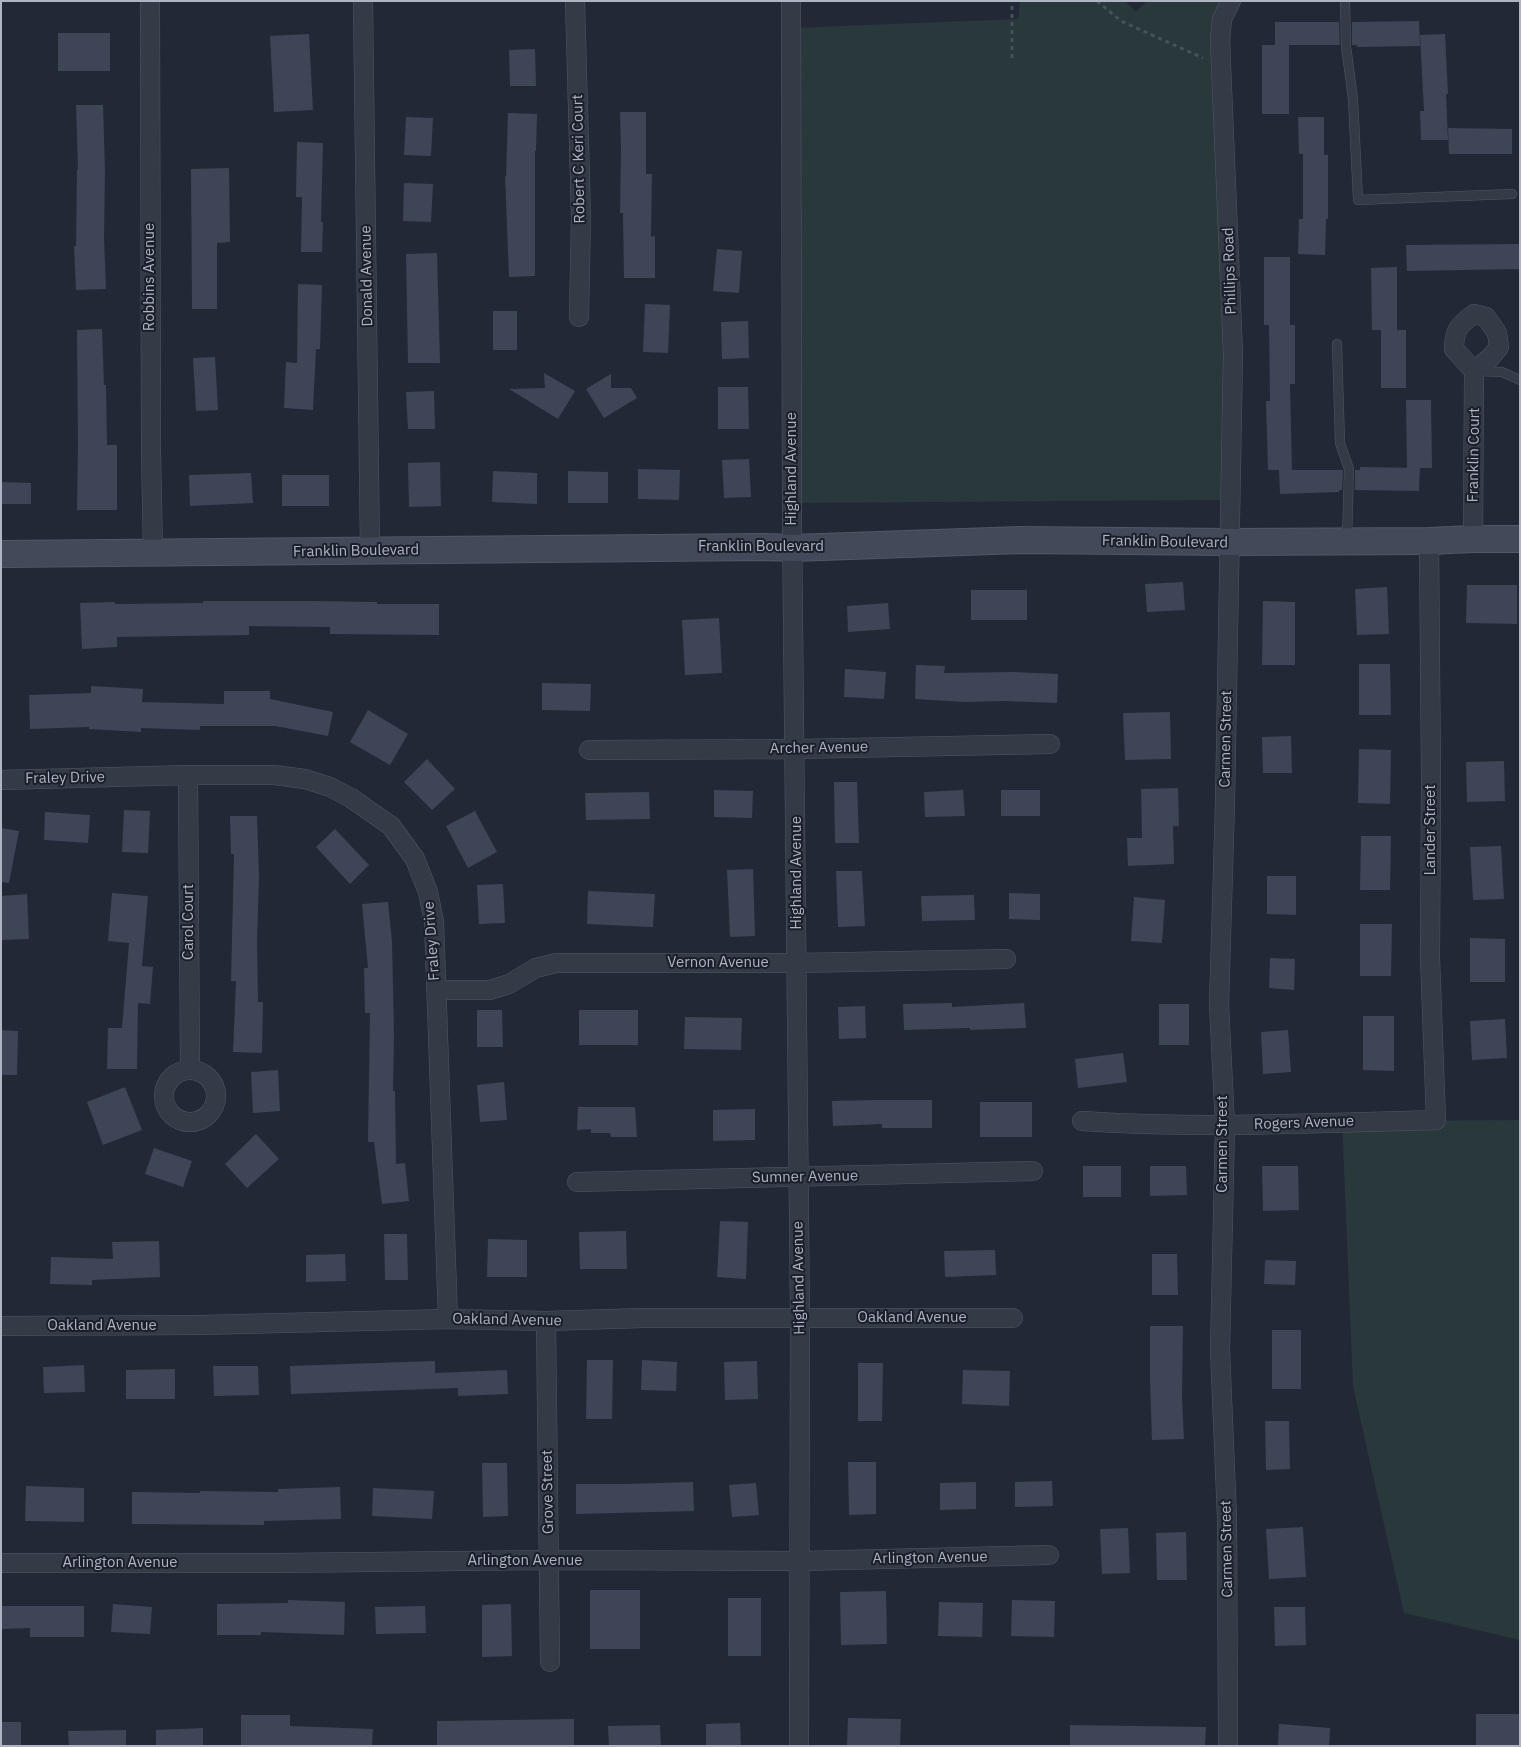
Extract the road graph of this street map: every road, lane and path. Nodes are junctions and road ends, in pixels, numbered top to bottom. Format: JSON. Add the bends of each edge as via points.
{"nodes":[{"id":1,"x":150,"y":1,"type":"edge"},
{"id":2,"x":363,"y":1,"type":"edge"},
{"id":3,"x":575,"y":1,"type":"edge"},
{"id":4,"x":791,"y":1,"type":"edge"},
{"id":5,"x":1012,"y":1,"type":"edge"},
{"id":6,"x":1231,"y":1,"type":"edge"},
{"id":7,"x":1345,"y":1,"type":"edge"},
{"id":8,"x":1098,"y":2,"type":"edge"},
{"id":9,"x":1012,"y":58,"type":"dead end"},
{"id":10,"x":1204,"y":58,"type":"dead end"},
{"id":11,"x":1512,"y":194,"type":"dead end"},
{"id":12,"x":579,"y":317,"type":"dead end"},
{"id":13,"x":1337,"y":344,"type":"dead end"},
{"id":14,"x":1474,"y":370,"type":"joint"},
{"id":15,"x":1520,"y":380,"type":"edge"},
{"id":16,"x":1473,"y":538,"type":"junction"},
{"id":17,"x":1520,"y":539,"type":"edge"},
{"id":18,"x":1429,"y":541,"type":"junction"},
{"id":19,"x":1228,"y":542,"type":"junction"},
{"id":20,"x":1347,"y":542,"type":"junction"},
{"id":21,"x":793,"y":548,"type":"junction"},
{"id":22,"x":370,"y":551,"type":"junction"},
{"id":23,"x":153,"y":553,"type":"junction"},
{"id":24,"x":1,"y":554,"type":"edge"},
{"id":25,"x":1050,"y":744,"type":"dead end"},
{"id":26,"x":796,"y":749,"type":"junction"},
{"id":27,"x":589,"y":750,"type":"dead end"},
{"id":28,"x":188,"y":775,"type":"junction"},
{"id":29,"x":1,"y":780,"type":"edge"},
{"id":30,"x":1006,"y":959,"type":"dead end"},
{"id":31,"x":797,"y":962,"type":"junction"},
{"id":32,"x":436,"y":990,"type":"junction"},
{"id":33,"x":190,"y":1069,"type":"dead end"},
{"id":34,"x":1436,"y":1120,"type":"joint"},
{"id":35,"x":1082,"y":1121,"type":"dead end"},
{"id":36,"x":1225,"y":1126,"type":"junction"},
{"id":37,"x":1033,"y":1171,"type":"dead end"},
{"id":38,"x":798,"y":1178,"type":"junction"},
{"id":39,"x":577,"y":1182,"type":"dead end"},
{"id":40,"x":800,"y":1317,"type":"junction"},
{"id":41,"x":1014,"y":1318,"type":"dead end"},
{"id":42,"x":448,"y":1319,"type":"junction"},
{"id":43,"x":546,"y":1321,"type":"junction"},
{"id":44,"x":1,"y":1326,"type":"edge"},
{"id":45,"x":1049,"y":1556,"type":"dead end"},
{"id":46,"x":549,"y":1560,"type":"junction"},
{"id":47,"x":801,"y":1561,"type":"junction"},
{"id":48,"x":1,"y":1563,"type":"edge"},
{"id":49,"x":550,"y":1662,"type":"dead end"},
{"id":50,"x":799,"y":1746,"type":"edge"},
{"id":51,"x":1228,"y":1746,"type":"edge"}],
"edges":[{"from":1,"to":23,"type":"street","name":"Robbins Avenue"},
{"from":2,"to":22,"type":"street","name":"Donald Avenue"},
{"from":3,"to":12,"type":"street","name":"Robert C Keri Court","via":[[581,216]]},
{"from":4,"to":21,"type":"street","name":"Highland Avenue"},
{"from":5,"to":9,"type":"path"},
{"from":6,"to":19,"type":"street","name":"Phillips Road","via":[[1222,19],[1220,40],[1233,353]]},
{"from":7,"to":11,"type":"lane","via":[[1358,200]]},
{"from":8,"to":10,"type":"path","via":[[1120,21]]},
{"from":13,"to":20,"type":"lane","via":[[1340,443],[1349,469]]},
{"from":14,"to":15,"type":"lane","via":[[1502,372]]},
{"from":14,"to":16,"type":"street","name":"Franklin Court"},
{"from":16,"to":17,"type":"street","name":"Franklin Boulevard"},
{"from":16,"to":18,"type":"street","name":"Franklin Boulevard"},
{"from":18,"to":20,"type":"street","name":"Franklin Boulevard"},
{"from":18,"to":34,"type":"street","name":"Lander Street","via":[[1430,958]]},
{"from":19,"to":20,"type":"street","name":"Franklin Boulevard"},
{"from":19,"to":21,"type":"street","name":"Franklin Boulevard","via":[[1021,540]]},
{"from":19,"to":36,"type":"street","name":"Carmen Street","via":[[1219,1004]]},
{"from":21,"to":22,"type":"street","name":"Franklin Boulevard"},
{"from":21,"to":26,"type":"street","name":"Highland Avenue"},
{"from":22,"to":23,"type":"street","name":"Franklin Boulevard"},
{"from":23,"to":24,"type":"street","name":"Franklin Boulevard"},
{"from":25,"to":26,"type":"street","name":"Archer Avenue"},
{"from":26,"to":27,"type":"street","name":"Archer Avenue"},
{"from":26,"to":31,"type":"street","name":"Highland Avenue"},
{"from":28,"to":29,"type":"street","name":"Fraley Drive"},
{"from":28,"to":32,"type":"street","name":"Fraley Drive","via":[[274,775],[305,779],[351,798],[391,826],[415,859],[428,892],[434,922]]},
{"from":28,"to":33,"type":"street","name":"Carol Court"},
{"from":30,"to":31,"type":"street","name":"Vernon Avenue"},
{"from":31,"to":32,"type":"street","name":"Vernon Avenue","via":[[556,963],[536,968],[509,984],[490,990]]},
{"from":31,"to":38,"type":"street","name":"Highland Avenue"},
{"from":32,"to":42,"type":"street","name":"Fraley Drive"},
{"from":34,"to":36,"type":"street","name":"Rogers Avenue"},
{"from":35,"to":36,"type":"street","name":"Rogers Avenue"},
{"from":36,"to":51,"type":"street","name":"Carmen Street","via":[[1220,1350],[1227,1518]]},
{"from":37,"to":38,"type":"street","name":"Sumner Avenue"},
{"from":38,"to":39,"type":"street","name":"Sumner Avenue"},
{"from":38,"to":40,"type":"street","name":"Highland Avenue"},
{"from":40,"to":41,"type":"street","name":"Oakland Avenue"},
{"from":40,"to":43,"type":"street","name":"Oakland Avenue"},
{"from":40,"to":47,"type":"street","name":"Highland Avenue"},
{"from":42,"to":43,"type":"street","name":"Oakland Avenue"},
{"from":42,"to":44,"type":"street","name":"Oakland Avenue"},
{"from":43,"to":46,"type":"street","name":"Grove Street"},
{"from":45,"to":47,"type":"street","name":"Arlington Avenue"},
{"from":46,"to":47,"type":"street","name":"Arlington Avenue"},
{"from":46,"to":48,"type":"street","name":"Arlington Avenue"},
{"from":46,"to":49,"type":"street","name":"Grove Street"},
{"from":47,"to":50,"type":"street","name":"Highland Avenue"}]}
